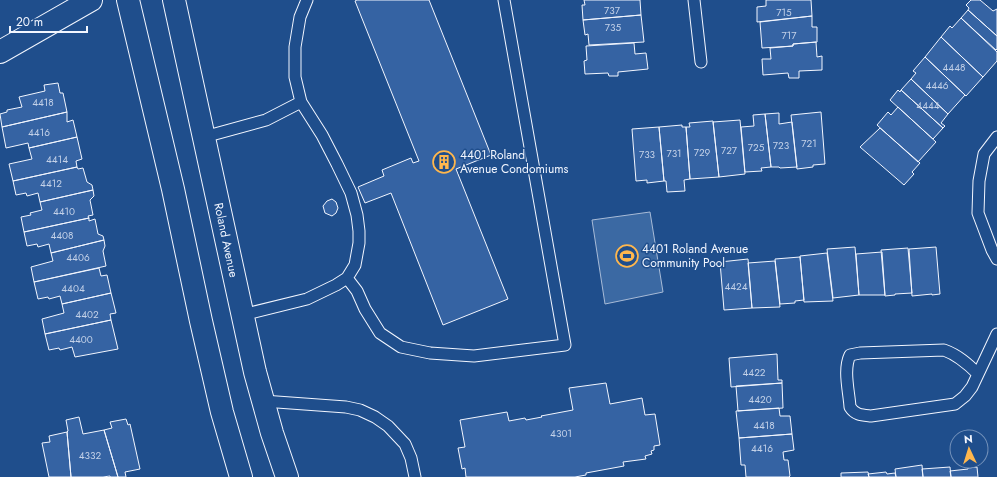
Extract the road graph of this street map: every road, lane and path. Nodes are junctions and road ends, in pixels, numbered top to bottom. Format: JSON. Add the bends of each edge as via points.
{"nodes":[{"id":1,"x":91,"y":0,"type":"edge"},
{"id":2,"x":128,"y":0,"type":"edge"},
{"id":3,"x":174,"y":0,"type":"edge"},
{"id":4,"x":307,"y":0,"type":"edge"},
{"id":5,"x":504,"y":0,"type":"edge"},
{"id":6,"x":694,"y":0,"type":"edge"},
{"id":7,"x":0,"y":52,"type":"edge"},
{"id":8,"x":701,"y":62,"type":"dead end"},
{"id":9,"x":301,"y":102,"type":"junction"},
{"id":10,"x":204,"y":137,"type":"junction"},
{"id":11,"x":997,"y":137,"type":"edge"},
{"id":12,"x":997,"y":259,"type":"edge"},
{"id":13,"x":347,"y":278,"type":"junction"},
{"id":14,"x":242,"y":315,"type":"junction"},
{"id":15,"x":997,"y":334,"type":"edge"},
{"id":16,"x":978,"y":374,"type":"junction"},
{"id":17,"x":263,"y":401,"type":"junction"},
{"id":18,"x":241,"y":477,"type":"edge"},
{"id":19,"x":287,"y":477,"type":"edge"},
{"id":20,"x":415,"y":477,"type":"edge"}],
"edges":[{"from":1,"to":7,"type":"main road"},
{"from":2,"to":18,"type":"main road","via":[[222,412]]},
{"from":3,"to":10,"type":"main road","name":"Roland Avenue"},
{"from":4,"to":9,"type":"lane","via":[[300,17],[295,47],[296,77]]},
{"from":5,"to":13,"type":"lane","via":[[565,345],[474,356],[430,353],[401,347],[380,333]]},
{"from":6,"to":8,"type":"lane"},
{"from":9,"to":10,"type":"lane","via":[[266,120]]},
{"from":9,"to":13,"type":"lane","via":[[340,168],[357,215],[359,244],[355,265]]},
{"from":10,"to":14,"type":"main road","name":"Roland Avenue"},
{"from":11,"to":12,"type":"lane","via":[[984,154],[979,181],[978,213]]},
{"from":13,"to":14,"type":"lane","via":[[307,299]]},
{"from":14,"to":17,"type":"main road","name":"Roland Avenue"},
{"from":15,"to":16,"type":"lane"},
{"from":16,"to":16,"type":"lane","via":[[972,387],[956,404],[871,416],[853,412],[850,407],[846,369],[850,355],[944,350],[954,353]]},
{"from":17,"to":19,"type":"main road","name":"Roland Avenue"},
{"from":17,"to":20,"type":"lane","via":[[346,407],[375,416],[406,444]]}]}
